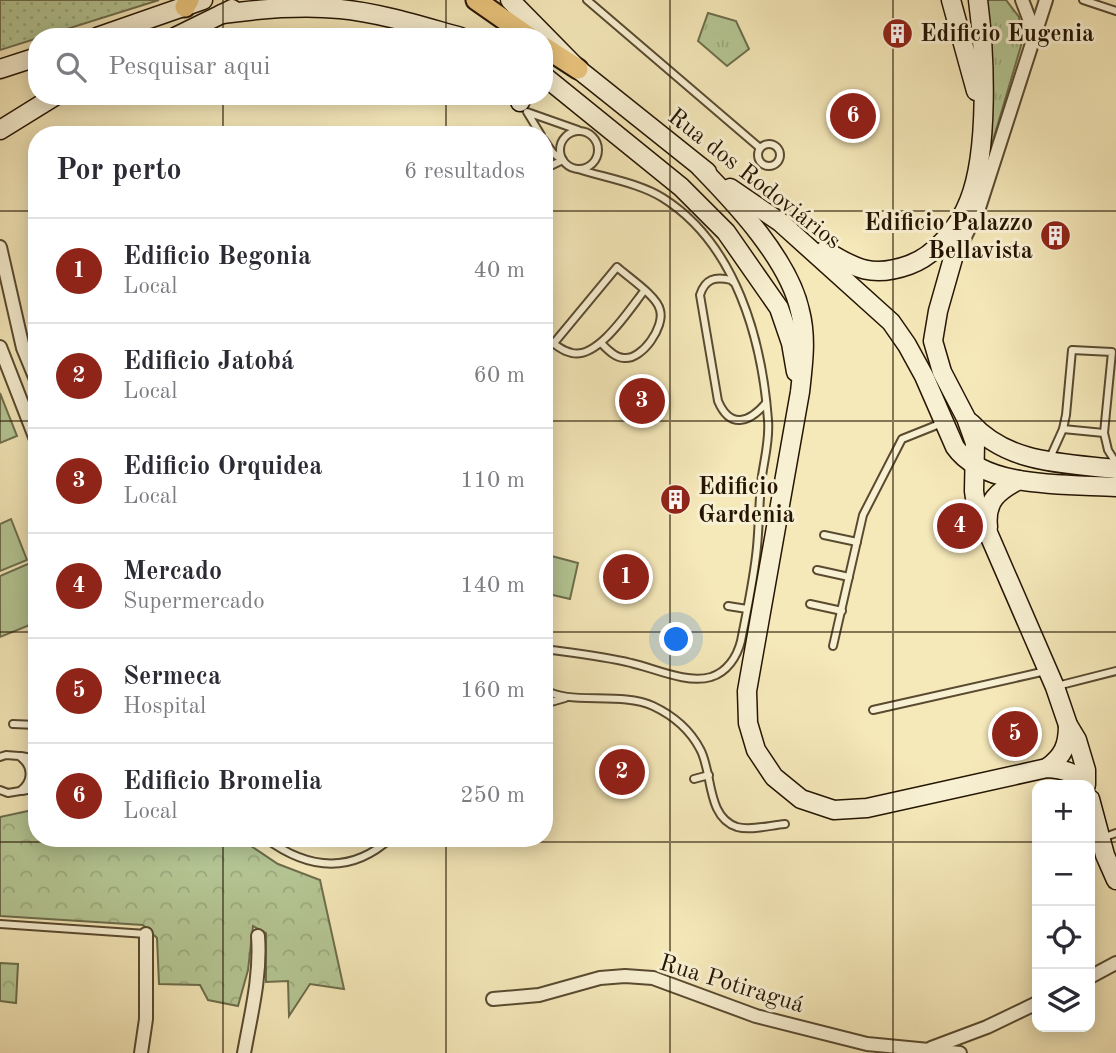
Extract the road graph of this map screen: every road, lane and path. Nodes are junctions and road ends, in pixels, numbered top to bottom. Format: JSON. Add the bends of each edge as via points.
{"nodes":[{"id":1,"x":251,"y":0,"type":"edge"},
{"id":2,"x":476,"y":0,"type":"edge"},
{"id":3,"x":509,"y":0,"type":"edge"},
{"id":4,"x":587,"y":0,"type":"edge"},
{"id":5,"x":951,"y":0,"type":"edge"},
{"id":6,"x":978,"y":0,"type":"edge"},
{"id":7,"x":1022,"y":0,"type":"edge"},
{"id":8,"x":1046,"y":0,"type":"edge"},
{"id":9,"x":1083,"y":0,"type":"edge"},
{"id":10,"x":192,"y":3,"type":"edge"},
{"id":11,"x":1116,"y":11,"type":"edge"},
{"id":12,"x":222,"y":14,"type":"junction"},
{"id":13,"x":122,"y":28,"type":"edge"},
{"id":14,"x":193,"y":28,"type":"edge"},
{"id":15,"x":428,"y":28,"type":"edge"},
{"id":16,"x":516,"y":28,"type":"edge"},
{"id":17,"x":537,"y":28,"type":"edge"},
{"id":18,"x":1035,"y":34,"type":"junction"},
{"id":19,"x":553,"y":44,"type":"edge"},
{"id":20,"x":553,"y":53,"type":"edge"},
{"id":21,"x":28,"y":60,"type":"edge"},
{"id":22,"x":0,"y":69,"type":"edge"},
{"id":23,"x":578,"y":69,"type":"junction"},
{"id":24,"x":553,"y":85,"type":"edge"},
{"id":25,"x":41,"y":105,"type":"edge"},
{"id":26,"x":524,"y":105,"type":"edge"},
{"id":27,"x":528,"y":105,"type":"edge"},
{"id":28,"x":982,"y":111,"type":"junction"},
{"id":29,"x":536,"y":126,"type":"edge"},
{"id":30,"x":604,"y":126,"type":"junction"},
{"id":31,"x":2,"y":130,"type":"edge"},
{"id":32,"x":580,"y":131,"type":"junction"},
{"id":33,"x":657,"y":132,"type":"junction"},
{"id":34,"x":760,"y":148,"type":"dead end"},
{"id":35,"x":553,"y":153,"type":"edge"},
{"id":36,"x":563,"y":160,"type":"junction"},
{"id":37,"x":553,"y":165,"type":"edge"},
{"id":38,"x":700,"y":167,"type":"junction"},
{"id":39,"x":578,"y":169,"type":"junction"},
{"id":40,"x":969,"y":202,"type":"junction"},
{"id":41,"x":780,"y":222,"type":"junction"},
{"id":42,"x":0,"y":247,"type":"edge"},
{"id":43,"x":954,"y":257,"type":"junction"},
{"id":44,"x":644,"y":291,"type":"junction"},
{"id":45,"x":739,"y":295,"type":"junction"},
{"id":46,"x":554,"y":343,"type":"joint"},
{"id":47,"x":601,"y":343,"type":"junction"},
{"id":48,"x":0,"y":347,"type":"edge"},
{"id":49,"x":28,"y":360,"type":"edge"},
{"id":50,"x":800,"y":392,"type":"junction"},
{"id":51,"x":766,"y":403,"type":"junction"},
{"id":52,"x":966,"y":418,"type":"junction"},
{"id":53,"x":28,"y":419,"type":"edge"},
{"id":54,"x":944,"y":423,"type":"junction"},
{"id":55,"x":1063,"y":429,"type":"junction"},
{"id":56,"x":1104,"y":433,"type":"junction"},
{"id":57,"x":1048,"y":461,"type":"junction"},
{"id":58,"x":1116,"y":463,"type":"edge"},
{"id":59,"x":974,"y":465,"type":"junction"},
{"id":60,"x":1116,"y":469,"type":"edge"},
{"id":61,"x":1019,"y":480,"type":"junction"},
{"id":62,"x":1116,"y":487,"type":"edge"},
{"id":63,"x":824,"y":535,"type":"dead end"},
{"id":64,"x":991,"y":541,"type":"junction"},
{"id":65,"x":857,"y":542,"type":"junction"},
{"id":66,"x":817,"y":570,"type":"dead end"},
{"id":67,"x":849,"y":577,"type":"junction"},
{"id":68,"x":810,"y":604,"type":"dead end"},
{"id":69,"x":728,"y":606,"type":"dead end"},
{"id":70,"x":747,"y":609,"type":"junction"},
{"id":71,"x":842,"y":611,"type":"junction"},
{"id":72,"x":833,"y":646,"type":"dead end"},
{"id":73,"x":553,"y":650,"type":"edge"},
{"id":74,"x":1116,"y":671,"type":"edge"},
{"id":75,"x":1051,"y":679,"type":"junction"},
{"id":76,"x":553,"y":694,"type":"edge"},
{"id":77,"x":566,"y":697,"type":"junction"},
{"id":78,"x":553,"y":701,"type":"edge"},
{"id":79,"x":873,"y":710,"type":"dead end"},
{"id":80,"x":13,"y":724,"type":"dead end"},
{"id":81,"x":28,"y":725,"type":"edge"},
{"id":82,"x":1068,"y":725,"type":"junction"},
{"id":83,"x":2,"y":756,"type":"edge"},
{"id":84,"x":19,"y":756,"type":"junction"},
{"id":85,"x":28,"y":758,"type":"edge"},
{"id":86,"x":28,"y":765,"type":"edge"},
{"id":87,"x":1047,"y":768,"type":"junction"},
{"id":88,"x":709,"y":775,"type":"junction"},
{"id":89,"x":694,"y":779,"type":"dead end"},
{"id":90,"x":1082,"y":780,"type":"edge"},
{"id":91,"x":1086,"y":780,"type":"edge"},
{"id":92,"x":28,"y":782,"type":"edge"},
{"id":93,"x":0,"y":790,"type":"edge"},
{"id":94,"x":28,"y":790,"type":"edge"},
{"id":95,"x":17,"y":792,"type":"junction"},
{"id":96,"x":0,"y":796,"type":"edge"},
{"id":97,"x":1095,"y":811,"type":"edge"},
{"id":98,"x":785,"y":824,"type":"dead end"},
{"id":99,"x":1109,"y":844,"type":"edge"},
{"id":100,"x":277,"y":847,"type":"edge"},
{"id":101,"x":379,"y":847,"type":"edge"},
{"id":102,"x":1116,"y":880,"type":"edge"},
{"id":103,"x":0,"y":924,"type":"edge"},
{"id":104,"x":146,"y":934,"type":"joint"},
{"id":105,"x":258,"y":936,"type":"dead end"},
{"id":106,"x":1116,"y":963,"type":"edge"},
{"id":107,"x":1095,"y":974,"type":"edge"},
{"id":108,"x":493,"y":999,"type":"dead end"},
{"id":109,"x":1032,"y":1005,"type":"edge"},
{"id":110,"x":927,"y":1049,"type":"junction"},
{"id":111,"x":141,"y":1053,"type":"edge"},
{"id":112,"x":244,"y":1053,"type":"edge"},
{"id":113,"x":960,"y":1053,"type":"edge"}],
"edges":[{"from":1,"to":12,"type":"main road"},
{"from":2,"to":16,"type":"main road"},
{"from":3,"to":17,"type":"main road","name":"Rua dos Rodoviários"},
{"from":4,"to":34,"type":"lane"},
{"from":5,"to":28,"type":"main road"},
{"from":6,"to":28,"type":"main road"},
{"from":7,"to":18,"type":"street"},
{"from":8,"to":18,"type":"street"},
{"from":9,"to":11,"type":"lane"},
{"from":10,"to":13,"type":"main road"},
{"from":12,"to":14,"type":"main road"},
{"from":12,"to":15,"type":"main road","via":[[338,9]]},
{"from":18,"to":43,"type":"street","via":[[979,208]]},
{"from":19,"to":23,"type":"main road","name":"Rua dos Rodoviários"},
{"from":20,"to":23,"type":"main road"},
{"from":21,"to":22,"type":"main road"},
{"from":23,"to":33,"type":"main road","name":"Rua dos Rodoviários"},
{"from":24,"to":30,"type":"main road"},
{"from":25,"to":31,"type":"main road"},
{"from":26,"to":29,"type":"lane"},
{"from":27,"to":32,"type":"lane"},
{"from":28,"to":40,"type":"main road"},
{"from":30,"to":33,"type":"main road"},
{"from":30,"to":50,"type":"main road","via":[[696,201],[745,257],[785,322]]},
{"from":32,"to":36,"type":"lane","via":[[561,143]]},
{"from":32,"to":39,"type":"lane","via":[[596,141],[597,154],[591,165]]},
{"from":33,"to":38,"type":"main road","name":"Rua dos Rodoviários"},
{"from":35,"to":36,"type":"lane"},
{"from":36,"to":37,"type":"lane"},
{"from":36,"to":39,"type":"lane"},
{"from":38,"to":41,"type":"main road","name":"Rua dos Rodoviários"},
{"from":38,"to":50,"type":"main road","via":[[739,206],[788,278],[803,330]]},
{"from":39,"to":45,"type":"lane","via":[[665,199],[707,238],[727,264]]},
{"from":40,"to":41,"type":"main road","via":[[934,252],[900,269],[876,272],[849,266]]},
{"from":40,"to":43,"type":"main road"},
{"from":41,"to":54,"type":"main road","name":"Rua dos Rodoviários","via":[[891,323],[907,345]]},
{"from":42,"to":49,"type":"street"},
{"from":43,"to":52,"type":"main road","via":[[933,341],[942,372]]},
{"from":44,"to":46,"type":"lane","via":[[617,268]]},
{"from":44,"to":47,"type":"lane"},
{"from":44,"to":47,"type":"lane","via":[[661,311],[657,333],[639,353],[625,359]]},
{"from":45,"to":51,"type":"lane","via":[[761,364]]},
{"from":45,"to":51,"type":"lane","via":[[731,280],[721,278],[711,279],[700,295],[718,401],[731,419],[741,420]]},
{"from":46,"to":47,"type":"lane","via":[[574,354]]},
{"from":48,"to":53,"type":"street"},
{"from":50,"to":87,"type":"main road","via":[[747,691],[748,723],[756,750],[774,777],[801,799],[834,810],[867,808]]},
{"from":51,"to":70,"type":"lane","via":[[768,438]]},
{"from":52,"to":57,"type":"main road","via":[[994,444]]},
{"from":52,"to":59,"type":"main road","via":[[975,443]]},
{"from":54,"to":59,"type":"main road","name":"Rua dos Rodoviários","via":[[960,454]]},
{"from":54,"to":65,"type":"lane","via":[[902,439],[863,515]]},
{"from":55,"to":56,"type":"lane"},
{"from":55,"to":56,"type":"lane","via":[[1072,350],[1112,352]]},
{"from":55,"to":57,"type":"lane"},
{"from":56,"to":58,"type":"lane"},
{"from":57,"to":60,"type":"main road"},
{"from":59,"to":61,"type":"main road"},
{"from":59,"to":64,"type":"main road","via":[[976,505]]},
{"from":61,"to":62,"type":"main road"},
{"from":61,"to":64,"type":"main road","via":[[990,502],[987,523]]},
{"from":63,"to":65,"type":"lane"},
{"from":64,"to":75,"type":"main road"},
{"from":65,"to":67,"type":"lane"},
{"from":66,"to":67,"type":"lane"},
{"from":67,"to":71,"type":"lane"},
{"from":68,"to":71,"type":"lane"},
{"from":69,"to":70,"type":"lane"},
{"from":70,"to":73,"type":"lane","via":[[738,654],[710,677],[680,676],[630,662]]},
{"from":71,"to":72,"type":"lane"},
{"from":74,"to":75,"type":"lane"},
{"from":75,"to":79,"type":"lane"},
{"from":75,"to":82,"type":"main road"},
{"from":76,"to":77,"type":"lane"},
{"from":77,"to":78,"type":"lane"},
{"from":77,"to":88,"type":"lane","via":[[628,699],[666,713],[701,749]]},
{"from":80,"to":81,"type":"lane"},
{"from":82,"to":87,"type":"main road","via":[[1065,751]]},
{"from":82,"to":91,"type":"main road","via":[[1077,740]]},
{"from":83,"to":84,"type":"lane"},
{"from":84,"to":85,"type":"lane"},
{"from":84,"to":86,"type":"lane"},
{"from":87,"to":90,"type":"main road","via":[[1067,771]]},
{"from":88,"to":89,"type":"lane"},
{"from":88,"to":98,"type":"lane","via":[[718,811],[735,827]]},
{"from":92,"to":95,"type":"lane"},
{"from":93,"to":95,"type":"lane"},
{"from":94,"to":95,"type":"lane"},
{"from":95,"to":96,"type":"lane"},
{"from":97,"to":99,"type":"main road"},
{"from":99,"to":102,"type":"main road"},
{"from":100,"to":101,"type":"lane","via":[[300,859],[337,864]]},
{"from":103,"to":104,"type":"lane"},
{"from":104,"to":111,"type":"street","via":[[146,1019]]},
{"from":105,"to":112,"type":"street","via":[[258,981]]},
{"from":106,"to":107,"type":"street"},
{"from":108,"to":110,"type":"street","name":"Rua Potiraguá","via":[[538,995],[600,978],[653,978],[756,1016],[867,1044]]},
{"from":109,"to":110,"type":"street"},
{"from":110,"to":113,"type":"street","name":"Rua Potiraguá"}]}
